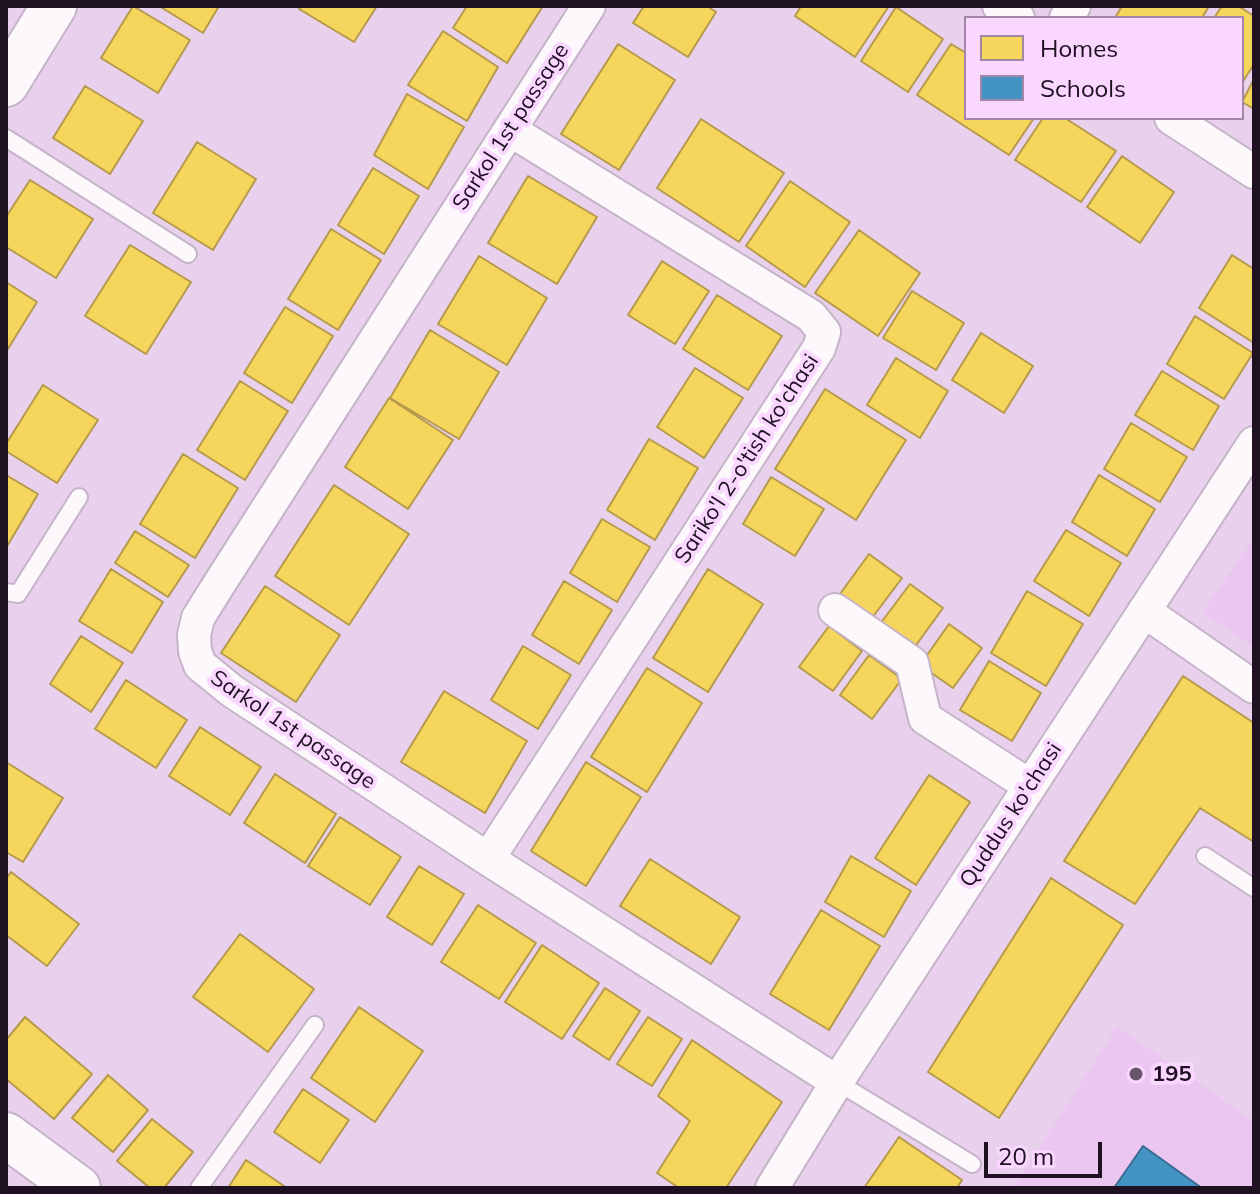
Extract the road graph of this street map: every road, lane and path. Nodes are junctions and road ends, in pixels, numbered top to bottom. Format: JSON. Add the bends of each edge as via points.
{"nodes":[{"id":1,"x":54,"y":6,"type":"edge"},
{"id":2,"x":589,"y":6,"type":"edge"},
{"id":3,"x":6,"y":84,"type":"edge"},
{"id":4,"x":1174,"y":120,"type":"edge"},
{"id":5,"x":510,"y":130,"type":"junction"},
{"id":6,"x":6,"y":138,"type":"edge"},
{"id":7,"x":1254,"y":172,"type":"edge"},
{"id":8,"x":188,"y":254,"type":"dead end"},
{"id":9,"x":1254,"y":443,"type":"edge"},
{"id":10,"x":79,"y":497,"type":"dead end"},
{"id":11,"x":6,"y":592,"type":"edge"},
{"id":12,"x":835,"y":610,"type":"dead end"},
{"id":13,"x":1144,"y":611,"type":"junction"},
{"id":14,"x":1254,"y":687,"type":"edge"},
{"id":15,"x":1030,"y":786,"type":"junction"},
{"id":16,"x":1205,"y":856,"type":"dead end"},
{"id":17,"x":488,"y":859,"type":"junction"},
{"id":18,"x":1254,"y":888,"type":"edge"},
{"id":19,"x":315,"y":1025,"type":"dead end"},
{"id":20,"x":837,"y":1082,"type":"junction"},
{"id":21,"x":6,"y":1135,"type":"edge"},
{"id":22,"x":972,"y":1164,"type":"dead end"},
{"id":23,"x":78,"y":1188,"type":"edge"},
{"id":24,"x":199,"y":1188,"type":"edge"},
{"id":25,"x":772,"y":1188,"type":"edge"}],
"edges":[{"from":1,"to":3,"type":"main road"},
{"from":2,"to":5,"type":"street","name":"Sarkol 1st passage"},
{"from":4,"to":7,"type":"street"},
{"from":5,"to":17,"type":"street","name":"Sarkol 1st passage","via":[[216,589],[194,635],[200,665],[210,676]]},
{"from":5,"to":17,"type":"street","name":"Sariko'l 2-o'tish ko'chasi","via":[[811,316],[824,332],[819,348]]},
{"from":6,"to":8,"type":"lane"},
{"from":9,"to":13,"type":"street","name":"Quddus ko'chasi"},
{"from":10,"to":11,"type":"lane","via":[[18,594]]},
{"from":12,"to":15,"type":"street","via":[[912,663],[925,718]]},
{"from":13,"to":14,"type":"street"},
{"from":13,"to":15,"type":"street","name":"Quddus ko'chasi"},
{"from":15,"to":20,"type":"street","name":"Quddus ko'chasi"},
{"from":16,"to":18,"type":"lane"},
{"from":17,"to":20,"type":"street","name":"Sarkol 1st passage"},
{"from":19,"to":24,"type":"lane"},
{"from":20,"to":22,"type":"lane"},
{"from":20,"to":25,"type":"street","name":"Quddus ko'chasi"},
{"from":21,"to":23,"type":"main road"}]}
